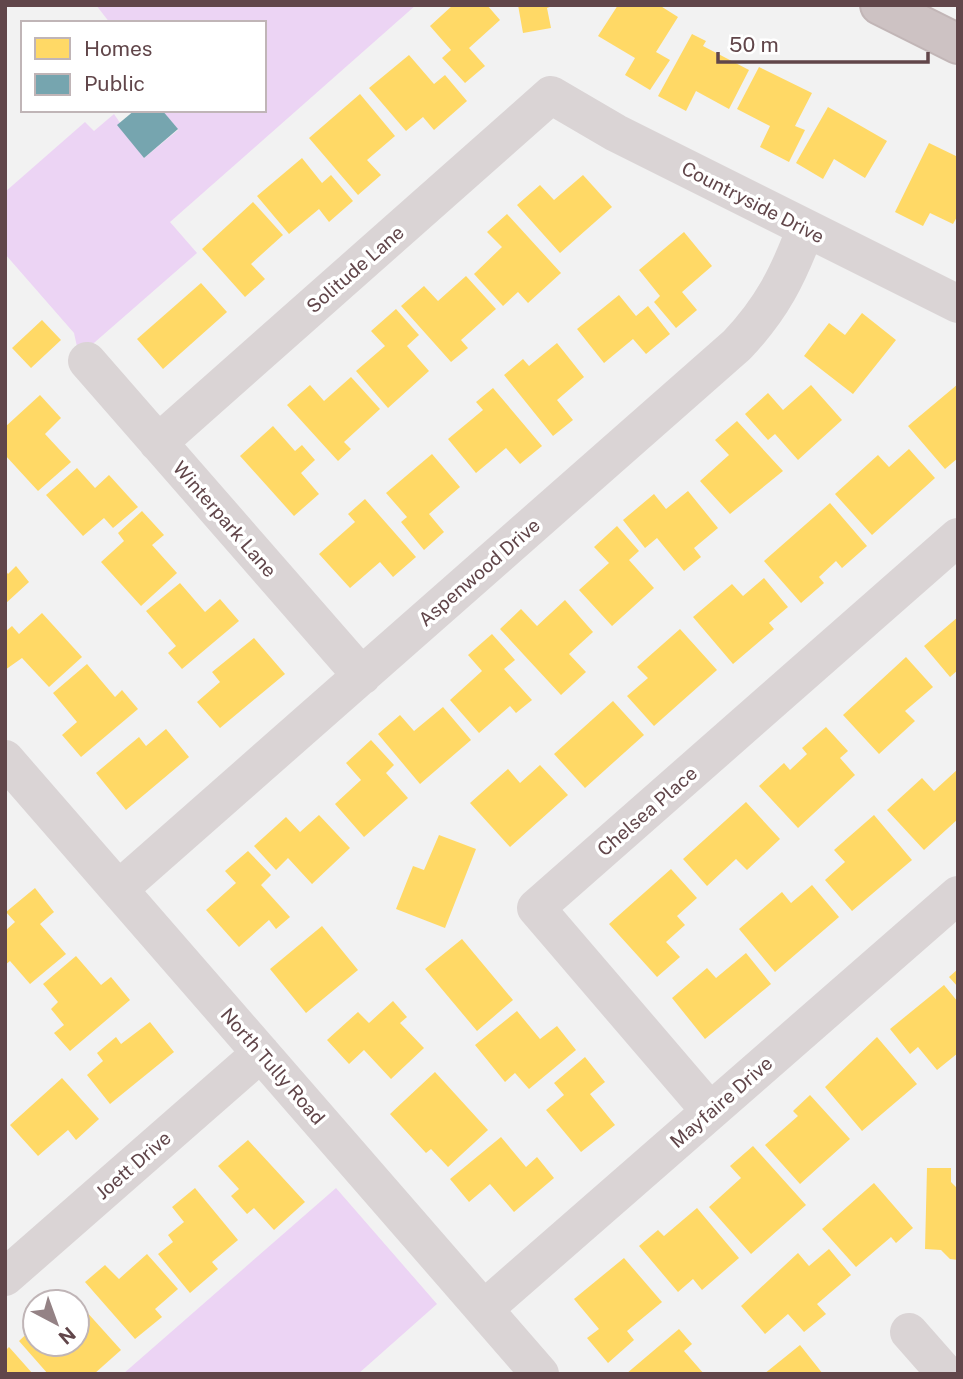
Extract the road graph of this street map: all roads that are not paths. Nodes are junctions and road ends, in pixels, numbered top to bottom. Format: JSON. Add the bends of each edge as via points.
{"nodes":[{"id":1,"x":880,"y":5,"type":"edge"},
{"id":2,"x":958,"y":44,"type":"edge"},
{"id":3,"x":551,"y":95,"type":"joint"},
{"id":4,"x":806,"y":228,"type":"junction"},
{"id":5,"x":958,"y":304,"type":"edge"},
{"id":6,"x":87,"y":361,"type":"dead end"},
{"id":7,"x":158,"y":443,"type":"junction"},
{"id":8,"x":958,"y":537,"type":"edge"},
{"id":9,"x":362,"y":676,"type":"junction"},
{"id":10,"x":5,"y":759,"type":"edge"},
{"id":11,"x":119,"y":890,"type":"junction"},
{"id":12,"x":958,"y":895,"type":"edge"},
{"id":13,"x":261,"y":1053,"type":"junction"},
{"id":14,"x":710,"y":1111,"type":"junction"},
{"id":15,"x":11,"y":1261,"type":"edge"},
{"id":16,"x":484,"y":1309,"type":"junction"},
{"id":17,"x":909,"y":1332,"type":"dead end"},
{"id":18,"x":540,"y":1374,"type":"edge"},
{"id":19,"x":946,"y":1374,"type":"edge"}],
"edges":[{"from":1,"to":2,"type":"highway"},
{"from":3,"to":4,"type":"street","name":"Countryside Drive","via":[[616,133]]},
{"from":3,"to":7,"type":"street","name":"Solitude Lane"},
{"from":4,"to":5,"type":"street","name":"Countryside Drive"},
{"from":4,"to":9,"type":"street","name":"Aspenwood Drive","via":[[780,292],[737,345]]},
{"from":6,"to":7,"type":"street","name":"Winterpark Lane"},
{"from":7,"to":9,"type":"street","name":"Winterpark Lane"},
{"from":8,"to":14,"type":"street","name":"Chelsea Place","via":[[536,908]]},
{"from":9,"to":11,"type":"street","name":"Aspenwood Drive"},
{"from":10,"to":11,"type":"street","name":"North Tully Road"},
{"from":11,"to":13,"type":"street","name":"North Tully Road"},
{"from":12,"to":14,"type":"street","name":"Mayfaire Drive"},
{"from":13,"to":15,"type":"street","name":"Joett Drive"},
{"from":13,"to":16,"type":"street","name":"North Tully Road"},
{"from":14,"to":16,"type":"street","name":"Mayfaire Drive"},
{"from":16,"to":18,"type":"street","name":"North Tully Road"},
{"from":17,"to":19,"type":"street"}]}
